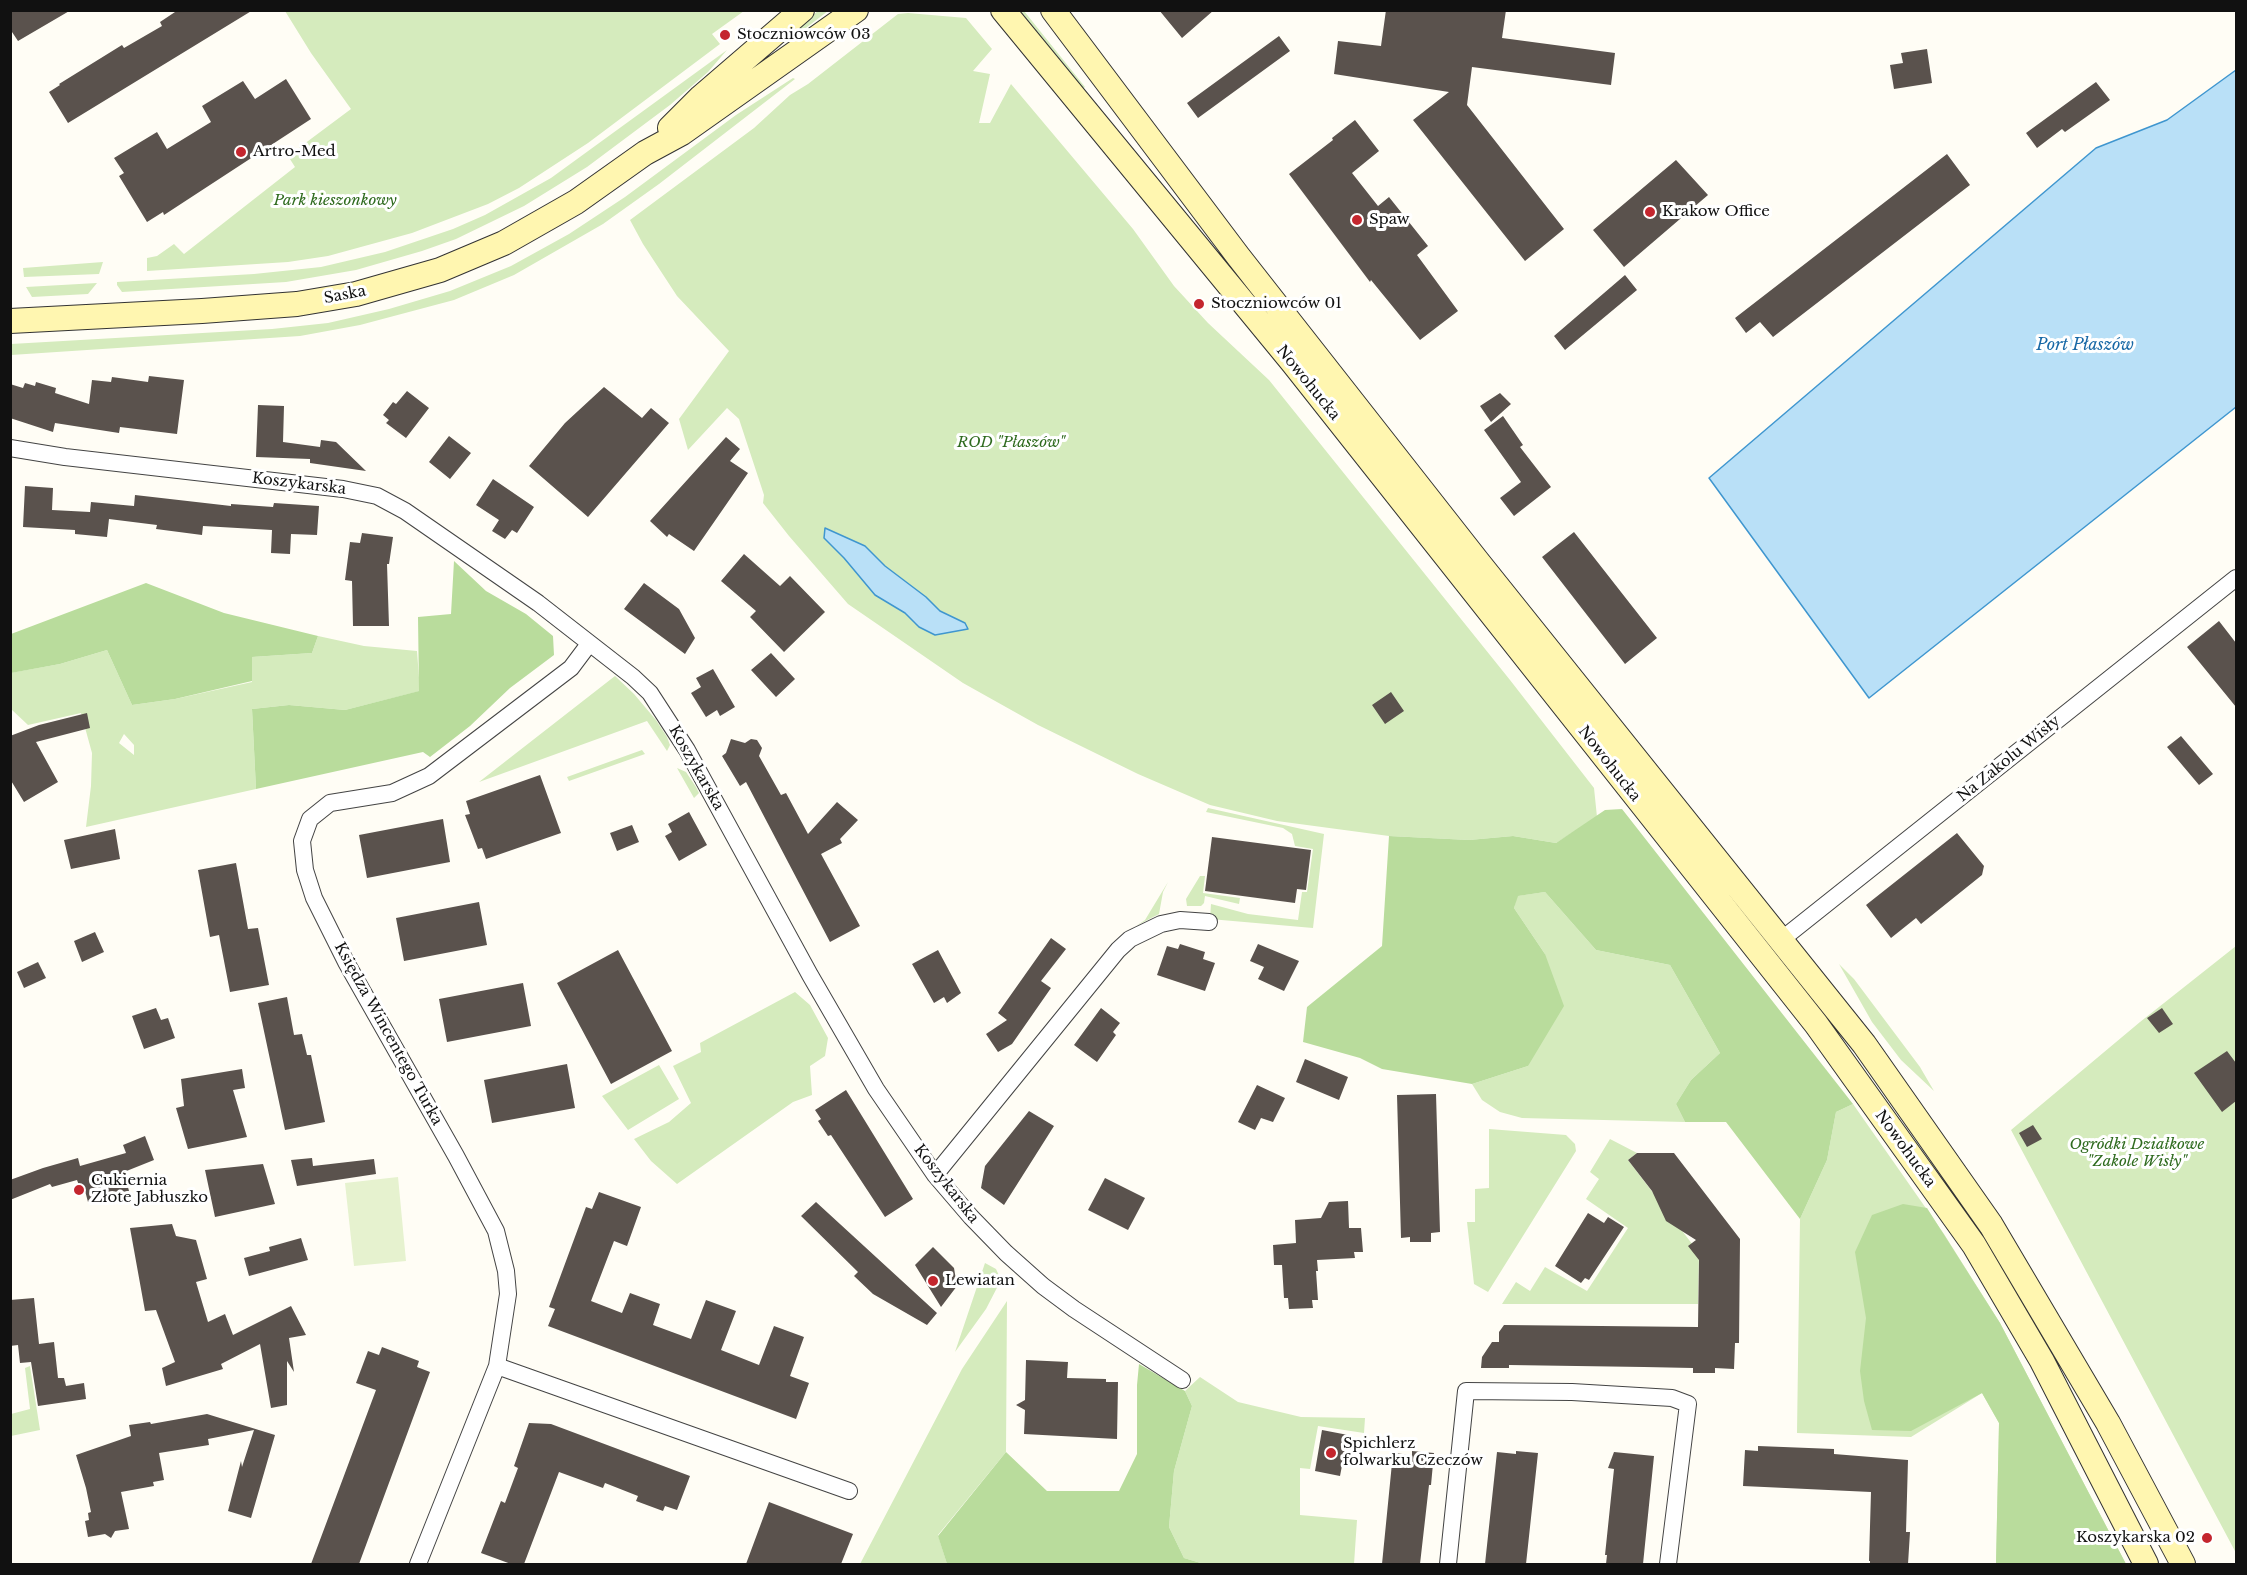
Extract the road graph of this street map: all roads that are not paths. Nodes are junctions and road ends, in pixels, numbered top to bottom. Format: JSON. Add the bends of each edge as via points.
{"nodes":[{"id":1,"x":802,"y":10,"type":"edge"},
{"id":2,"x":856,"y":10,"type":"edge"},
{"id":3,"x":1003,"y":10,"type":"edge"},
{"id":4,"x":1053,"y":10,"type":"edge"},
{"id":5,"x":645,"y":153,"type":"junction"},
{"id":6,"x":10,"y":321,"type":"edge"},
{"id":7,"x":10,"y":448,"type":"edge"},
{"id":8,"x":2236,"y":578,"type":"edge"},
{"id":9,"x":589,"y":644,"type":"junction"},
{"id":10,"x":1209,"y":922,"type":"dead end"},
{"id":11,"x":1781,"y":940,"type":"junction"},
{"id":12,"x":936,"y":1175,"type":"junction"},
{"id":13,"x":496,"y":1366,"type":"junction"},
{"id":14,"x":1182,"y":1380,"type":"dead end"},
{"id":15,"x":849,"y":1491,"type":"dead end"},
{"id":16,"x":418,"y":1564,"type":"edge"},
{"id":17,"x":1448,"y":1564,"type":"edge"},
{"id":18,"x":1668,"y":1564,"type":"edge"},
{"id":19,"x":2146,"y":1564,"type":"edge"},
{"id":20,"x":2183,"y":1564,"type":"edge"}],
"edges":[{"from":1,"to":5,"type":"main road","name":"Saska","via":[[701,97]]},
{"from":2,"to":5,"type":"main road","name":"Saska","via":[[682,133]]},
{"from":3,"to":19,"type":"main road","name":"Nowohucka","via":[[1293,363],[1816,1024],[1974,1245],[2042,1361]]},
{"from":4,"to":11,"type":"main road","name":"Nowohucka","via":[[1238,256]]},
{"from":5,"to":6,"type":"main road","name":"Saska","via":[[576,202],[504,243],[387,286],[330,299],[260,307]]},
{"from":7,"to":9,"type":"street","name":"Koszykarska","via":[[377,496],[405,511],[538,603]]},
{"from":8,"to":11,"type":"street","name":"Na Zakolu Wisły"},
{"from":9,"to":12,"type":"street","name":"Koszykarska","via":[[650,693],[664,713],[814,984],[876,1089]]},
{"from":9,"to":13,"type":"street","name":"Księdza Wincentego Turka","via":[[571,668],[429,776],[392,793],[330,802],[309,819],[302,841],[305,870],[314,898],[496,1231],[508,1294]]},
{"from":10,"to":12,"type":"street","via":[[1180,920],[1161,924],[1130,939],[1118,950]]},
{"from":11,"to":20,"type":"main road","name":"Nowohucka","via":[[1864,1044],[1991,1225],[2108,1423]]},
{"from":12,"to":14,"type":"street","name":"Koszykarska","via":[[978,1224],[1043,1286]]},
{"from":13,"to":15,"type":"street"},
{"from":13,"to":16,"type":"street","name":"Księdza Wincentego Turka"},
{"from":17,"to":18,"type":"street","via":[[1466,1391],[1572,1392],[1672,1398],[1688,1404]]}]}
